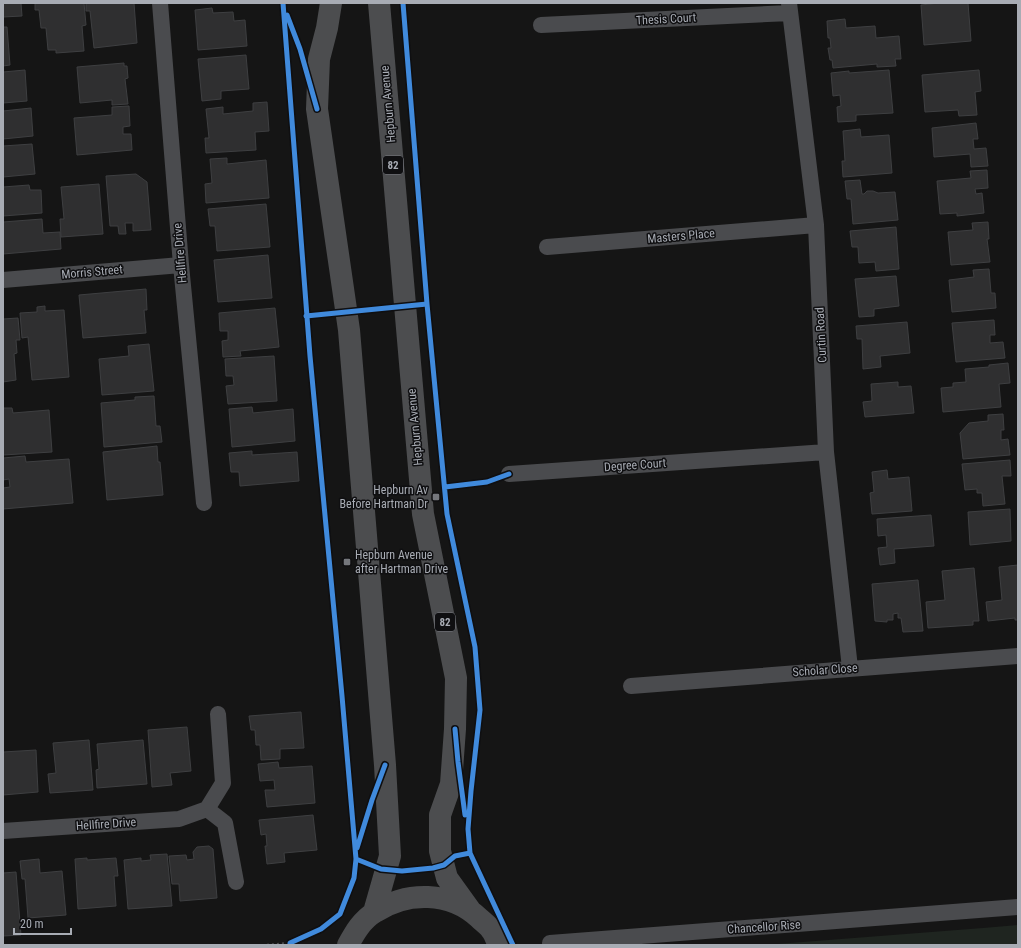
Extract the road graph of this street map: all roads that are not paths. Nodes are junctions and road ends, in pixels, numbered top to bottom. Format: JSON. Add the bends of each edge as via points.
{"nodes":[{"id":1,"x":160,"y":3,"type":"edge"},
{"id":2,"x":331,"y":3,"type":"edge"},
{"id":3,"x":379,"y":3,"type":"edge"},
{"id":4,"x":789,"y":8,"type":"edge"},
{"id":5,"x":541,"y":25,"type":"dead end"},
{"id":6,"x":816,"y":225,"type":"junction"},
{"id":7,"x":547,"y":247,"type":"dead end"},
{"id":8,"x":181,"y":265,"type":"junction"},
{"id":9,"x":3,"y":280,"type":"edge"},
{"id":10,"x":826,"y":452,"type":"junction"},
{"id":11,"x":509,"y":474,"type":"dead end"},
{"id":12,"x":204,"y":503,"type":"dead end"},
{"id":13,"x":1018,"y":656,"type":"edge"},
{"id":14,"x":850,"y":668,"type":"junction"},
{"id":15,"x":631,"y":686,"type":"dead end"},
{"id":16,"x":218,"y":714,"type":"dead end"},
{"id":17,"x":206,"y":809,"type":"junction"},
{"id":18,"x":3,"y":831,"type":"edge"},
{"id":19,"x":236,"y":882,"type":"dead end"},
{"id":20,"x":1018,"y":907,"type":"edge"},
{"id":21,"x":470,"y":910,"type":"junction"},
{"id":22,"x":374,"y":912,"type":"junction"},
{"id":23,"x":550,"y":943,"type":"dead end"},
{"id":24,"x":348,"y":945,"type":"edge"},
{"id":25,"x":499,"y":945,"type":"edge"}],
"edges":[{"from":1,"to":8,"type":"street","name":"Hellfire Drive"},
{"from":2,"to":22,"type":"main road","number":"82","via":[[319,60],[317,108],[349,330],[385,765],[390,856]]},
{"from":3,"to":21,"type":"main road","name":"Hepburn Avenue","number":"82","via":[[423,514],[456,678],[451,784],[440,816],[440,851],[447,878]]},
{"from":4,"to":5,"type":"street","name":"Thesis Court"},
{"from":4,"to":6,"type":"street","name":"Curtin Road"},
{"from":6,"to":7,"type":"street","name":"Masters Place"},
{"from":6,"to":10,"type":"street","name":"Curtin Road"},
{"from":8,"to":9,"type":"street","name":"Morris Street"},
{"from":8,"to":12,"type":"street","name":"Hellfire Drive"},
{"from":10,"to":11,"type":"street","name":"Degree Court"},
{"from":10,"to":14,"type":"street","name":"Curtin Road"},
{"from":13,"to":14,"type":"street","name":"Scholar Close"},
{"from":14,"to":15,"type":"street","name":"Scholar Close"},
{"from":16,"to":17,"type":"street","via":[[223,783]]},
{"from":17,"to":18,"type":"street","name":"Hellfire Drive","via":[[178,819]]},
{"from":17,"to":19,"type":"street","via":[[225,824]]},
{"from":20,"to":23,"type":"street","name":"Chancellor Rise"},
{"from":21,"to":22,"type":"main road","number":"82","via":[[443,898],[420,896],[394,902]]},
{"from":21,"to":25,"type":"main road","number":"82","via":[[491,930]]},
{"from":22,"to":24,"type":"main road","number":"82","via":[[357,929]]}]}
